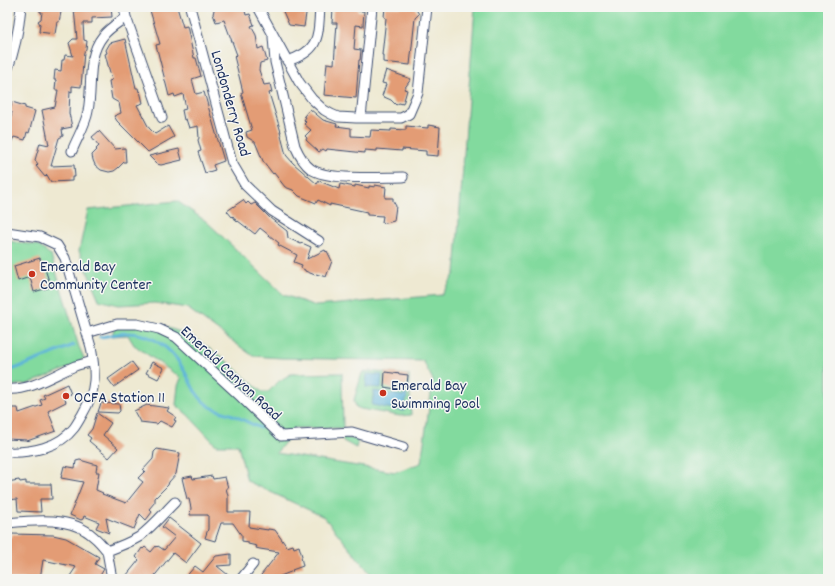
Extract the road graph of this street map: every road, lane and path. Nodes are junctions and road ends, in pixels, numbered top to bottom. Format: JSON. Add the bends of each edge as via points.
{"nodes":[{"id":1,"x":21,"y":7,"type":"edge"},
{"id":2,"x":124,"y":7,"type":"edge"},
{"id":3,"x":190,"y":7,"type":"edge"},
{"id":4,"x":258,"y":7,"type":"edge"},
{"id":5,"x":320,"y":7,"type":"edge"},
{"id":6,"x":372,"y":7,"type":"edge"},
{"id":7,"x":427,"y":7,"type":"edge"},
{"id":8,"x":126,"y":17,"type":"junction"},
{"id":9,"x":273,"y":35,"type":"junction"},
{"id":10,"x":287,"y":61,"type":"junction"},
{"id":11,"x":7,"y":71,"type":"edge"},
{"id":12,"x":294,"y":73,"type":"junction"},
{"id":13,"x":284,"y":97,"type":"junction"},
{"id":14,"x":162,"y":118,"type":"dead end"},
{"id":15,"x":360,"y":118,"type":"junction"},
{"id":16,"x":72,"y":151,"type":"dead end"},
{"id":17,"x":403,"y":178,"type":"dead end"},
{"id":18,"x":7,"y":232,"type":"edge"},
{"id":19,"x":319,"y":241,"type":"dead end"},
{"id":20,"x":87,"y":333,"type":"junction"},
{"id":21,"x":93,"y":361,"type":"junction"},
{"id":22,"x":7,"y":388,"type":"edge"},
{"id":23,"x":403,"y":447,"type":"dead end"},
{"id":24,"x":7,"y":452,"type":"edge"},
{"id":25,"x":175,"y":502,"type":"dead end"},
{"id":26,"x":7,"y":523,"type":"edge"},
{"id":27,"x":107,"y":551,"type":"junction"},
{"id":28,"x":253,"y":564,"type":"dead end"},
{"id":29,"x":112,"y":579,"type":"edge"},
{"id":30,"x":241,"y":579,"type":"edge"}],
"edges":[{"from":1,"to":11,"type":"street","via":[[20,22]]},
{"from":2,"to":8,"type":"street"},
{"from":3,"to":19,"type":"street","name":"Londonderry Road","via":[[232,162],[245,185],[272,211]]},
{"from":4,"to":9,"type":"street"},
{"from":5,"to":10,"type":"street","via":[[318,34],[314,45],[298,58]]},
{"from":6,"to":15,"type":"street"},
{"from":7,"to":15,"type":"street","via":[[418,93],[409,114],[401,118]]},
{"from":8,"to":14,"type":"street"},
{"from":8,"to":16,"type":"street","via":[[102,37],[96,48],[91,68],[88,113]]},
{"from":9,"to":10,"type":"street"},
{"from":9,"to":13,"type":"street","via":[[275,62]]},
{"from":10,"to":12,"type":"street"},
{"from":12,"to":13,"type":"street","via":[[287,82]]},
{"from":12,"to":15,"type":"street","via":[[312,99],[324,110],[338,117]]},
{"from":13,"to":17,"type":"street","via":[[295,146],[301,159],[311,169],[323,175]]},
{"from":18,"to":20,"type":"street","via":[[40,237],[57,245],[65,258]]},
{"from":20,"to":21,"type":"street"},
{"from":20,"to":23,"type":"street","name":"Emerald Canyon Road","via":[[117,324],[137,324],[159,329],[176,338],[281,436],[352,432]]},
{"from":21,"to":22,"type":"street","via":[[28,387]]},
{"from":21,"to":24,"type":"street","via":[[94,381],[91,396],[73,429],[47,447]]},
{"from":25,"to":27,"type":"street","via":[[139,537]]},
{"from":26,"to":27,"type":"street","via":[[66,522],[94,536]]},
{"from":27,"to":29,"type":"street"},
{"from":28,"to":30,"type":"street"}]}
